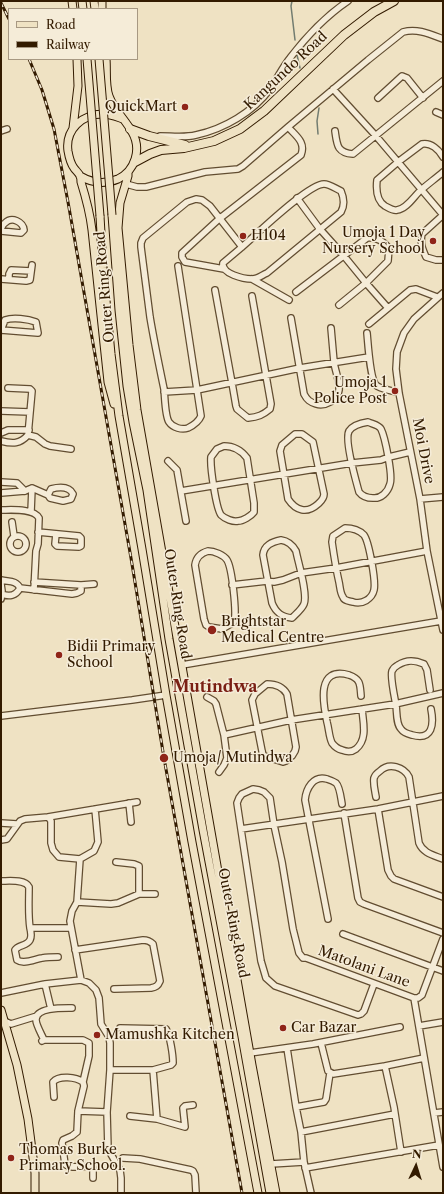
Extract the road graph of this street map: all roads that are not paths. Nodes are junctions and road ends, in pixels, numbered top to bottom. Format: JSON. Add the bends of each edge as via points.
{"nodes":[{"id":1,"x":348,"y":1,"type":"edge"},
{"id":2,"x":394,"y":1,"type":"edge"},
{"id":3,"x":443,"y":39,"type":"edge"},
{"id":4,"x":77,"y":60,"type":"edge"},
{"id":5,"x":87,"y":60,"type":"edge"},
{"id":6,"x":99,"y":60,"type":"edge"},
{"id":7,"x":106,"y":60,"type":"edge"},
{"id":8,"x":443,"y":80,"type":"edge"},
{"id":9,"x":333,"y":89,"type":"junction"},
{"id":10,"x":378,"y":98,"type":"dead end"},
{"id":11,"x":422,"y":98,"type":"junction"},
{"id":12,"x":436,"y":112,"type":"dead end"},
{"id":13,"x":443,"y":115,"type":"edge"},
{"id":14,"x":123,"y":119,"type":"junction"},
{"id":15,"x":288,"y":127,"type":"junction"},
{"id":16,"x":73,"y":128,"type":"junction"},
{"id":17,"x":130,"y":129,"type":"junction"},
{"id":18,"x":335,"y":131,"type":"dead end"},
{"id":19,"x":149,"y":136,"type":"junction"},
{"id":20,"x":376,"y":136,"type":"junction"},
{"id":21,"x":190,"y":146,"type":"junction"},
{"id":22,"x":443,"y":157,"type":"edge"},
{"id":23,"x":135,"y":162,"type":"junction"},
{"id":24,"x":398,"y":162,"type":"junction"},
{"id":25,"x":128,"y":172,"type":"junction"},
{"id":26,"x":443,"y":172,"type":"edge"},
{"id":27,"x":80,"y":176,"type":"junction"},
{"id":28,"x":126,"y":184,"type":"junction"},
{"id":29,"x":421,"y":190,"type":"junction"},
{"id":30,"x":297,"y":198,"type":"junction"},
{"id":31,"x":219,"y":219,"type":"junction"},
{"id":32,"x":319,"y":228,"type":"junction"},
{"id":33,"x":242,"y":247,"type":"junction"},
{"id":34,"x":344,"y":256,"type":"junction"},
{"id":35,"x":443,"y":260,"type":"edge"},
{"id":36,"x":178,"y":266,"type":"dead end"},
{"id":37,"x":224,"y":269,"type":"junction"},
{"id":38,"x":1,"y":279,"type":"edge"},
{"id":39,"x":9,"y":279,"type":"junction"},
{"id":40,"x":252,"y":279,"type":"junction"},
{"id":41,"x":366,"y":283,"type":"junction"},
{"id":42,"x":215,"y":290,"type":"dead end"},
{"id":43,"x":296,"y":292,"type":"dead end"},
{"id":44,"x":443,"y":293,"type":"edge"},
{"id":45,"x":252,"y":296,"type":"dead end"},
{"id":46,"x":437,"y":298,"type":"junction"},
{"id":47,"x":289,"y":300,"type":"dead end"},
{"id":48,"x":339,"y":305,"type":"dead end"},
{"id":49,"x":388,"y":308,"type":"junction"},
{"id":50,"x":291,"y":318,"type":"dead end"},
{"id":51,"x":369,"y":324,"type":"dead end"},
{"id":52,"x":331,"y":328,"type":"dead end"},
{"id":53,"x":1,"y":330,"type":"edge"},
{"id":54,"x":367,"y":333,"type":"dead end"},
{"id":55,"x":369,"y":357,"type":"junction"},
{"id":56,"x":334,"y":363,"type":"junction"},
{"id":57,"x":300,"y":368,"type":"junction"},
{"id":58,"x":266,"y":375,"type":"junction"},
{"id":59,"x":232,"y":383,"type":"junction"},
{"id":60,"x":8,"y":388,"type":"dead end"},
{"id":61,"x":198,"y":390,"type":"junction"},
{"id":62,"x":164,"y":392,"type":"junction"},
{"id":63,"x":399,"y":393,"type":"junction"},
{"id":64,"x":137,"y":410,"type":"junction"},
{"id":65,"x":1,"y":411,"type":"edge"},
{"id":66,"x":30,"y":412,"type":"junction"},
{"id":67,"x":118,"y":416,"type":"junction"},
{"id":68,"x":133,"y":422,"type":"junction"},
{"id":69,"x":29,"y":432,"type":"junction"},
{"id":70,"x":1,"y":433,"type":"edge"},
{"id":71,"x":1,"y":441,"type":"edge"},
{"id":72,"x":71,"y":449,"type":"dead end"},
{"id":73,"x":410,"y":452,"type":"junction"},
{"id":74,"x":388,"y":457,"type":"junction"},
{"id":75,"x":168,"y":461,"type":"dead end"},
{"id":76,"x":352,"y":463,"type":"junction"},
{"id":77,"x":318,"y":469,"type":"junction"},
{"id":78,"x":284,"y":475,"type":"junction"},
{"id":79,"x":250,"y":480,"type":"junction"},
{"id":80,"x":1,"y":482,"type":"edge"},
{"id":81,"x":214,"y":487,"type":"junction"},
{"id":82,"x":32,"y":488,"type":"junction"},
{"id":83,"x":25,"y":491,"type":"junction"},
{"id":84,"x":181,"y":492,"type":"junction"},
{"id":85,"x":1,"y":493,"type":"edge"},
{"id":86,"x":48,"y":495,"type":"dead end"},
{"id":87,"x":443,"y":497,"type":"edge"},
{"id":88,"x":420,"y":499,"type":"junction"},
{"id":89,"x":1,"y":510,"type":"edge"},
{"id":90,"x":31,"y":512,"type":"junction"},
{"id":91,"x":186,"y":521,"type":"dead end"},
{"id":92,"x":12,"y":522,"type":"dead end"},
{"id":93,"x":38,"y":532,"type":"junction"},
{"id":94,"x":56,"y":534,"type":"junction"},
{"id":95,"x":14,"y":536,"type":"junction"},
{"id":96,"x":38,"y":544,"type":"junction"},
{"id":97,"x":26,"y":545,"type":"junction"},
{"id":98,"x":428,"y":551,"type":"junction"},
{"id":99,"x":372,"y":562,"type":"junction"},
{"id":100,"x":336,"y":568,"type":"junction"},
{"id":101,"x":301,"y":573,"type":"junction"},
{"id":102,"x":1,"y":580,"type":"edge"},
{"id":103,"x":267,"y":581,"type":"junction"},
{"id":104,"x":34,"y":582,"type":"junction"},
{"id":105,"x":1,"y":584,"type":"edge"},
{"id":106,"x":94,"y":584,"type":"dead end"},
{"id":107,"x":81,"y":585,"type":"junction"},
{"id":108,"x":232,"y":585,"type":"junction"},
{"id":109,"x":20,"y":588,"type":"junction"},
{"id":110,"x":34,"y":590,"type":"junction"},
{"id":111,"x":1,"y":596,"type":"edge"},
{"id":112,"x":441,"y":621,"type":"junction"},
{"id":113,"x":443,"y":630,"type":"edge"},
{"id":114,"x":182,"y":665,"type":"junction"},
{"id":115,"x":430,"y":690,"type":"dead end"},
{"id":116,"x":443,"y":693,"type":"edge"},
{"id":117,"x":166,"y":695,"type":"junction"},
{"id":118,"x":361,"y":696,"type":"dead end"},
{"id":119,"x":207,"y":697,"type":"dead end"},
{"id":120,"x":395,"y":704,"type":"junction"},
{"id":121,"x":362,"y":709,"type":"junction"},
{"id":122,"x":431,"y":709,"type":"dead end"},
{"id":123,"x":325,"y":714,"type":"junction"},
{"id":124,"x":1,"y":716,"type":"edge"},
{"id":125,"x":291,"y":720,"type":"junction"},
{"id":126,"x":257,"y":727,"type":"junction"},
{"id":127,"x":224,"y":735,"type":"junction"},
{"id":128,"x":219,"y":772,"type":"dead end"},
{"id":129,"x":443,"y":796,"type":"edge"},
{"id":130,"x":376,"y":797,"type":"dead end"},
{"id":131,"x":137,"y":802,"type":"dead end"},
{"id":132,"x":414,"y":802,"type":"junction"},
{"id":133,"x":129,"y":803,"type":"junction"},
{"id":134,"x":342,"y":804,"type":"dead end"},
{"id":135,"x":94,"y":809,"type":"junction"},
{"id":136,"x":378,"y":809,"type":"junction"},
{"id":137,"x":344,"y":814,"type":"junction"},
{"id":138,"x":48,"y":817,"type":"junction"},
{"id":139,"x":309,"y":819,"type":"junction"},
{"id":140,"x":131,"y":822,"type":"dead end"},
{"id":141,"x":1,"y":823,"type":"edge"},
{"id":142,"x":18,"y":824,"type":"junction"},
{"id":143,"x":274,"y":825,"type":"junction"},
{"id":144,"x":241,"y":829,"type":"junction"},
{"id":145,"x":1,"y":840,"type":"edge"},
{"id":146,"x":80,"y":859,"type":"junction"},
{"id":147,"x":443,"y":859,"type":"edge"},
{"id":148,"x":116,"y":862,"type":"dead end"},
{"id":149,"x":1,"y":880,"type":"edge"},
{"id":150,"x":139,"y":894,"type":"junction"},
{"id":151,"x":155,"y":894,"type":"dead end"},
{"id":152,"x":443,"y":897,"type":"edge"},
{"id":153,"x":77,"y":902,"type":"junction"},
{"id":154,"x":328,"y":919,"type":"dead end"},
{"id":155,"x":30,"y":928,"type":"junction"},
{"id":156,"x":70,"y":928,"type":"junction"},
{"id":157,"x":443,"y":933,"type":"edge"},
{"id":158,"x":343,"y":934,"type":"dead end"},
{"id":159,"x":443,"y":939,"type":"edge"},
{"id":160,"x":75,"y":950,"type":"junction"},
{"id":161,"x":58,"y":957,"type":"dead end"},
{"id":162,"x":433,"y":968,"type":"junction"},
{"id":163,"x":443,"y":971,"type":"edge"},
{"id":164,"x":81,"y":980,"type":"junction"},
{"id":165,"x":45,"y":984,"type":"junction"},
{"id":166,"x":374,"y":984,"type":"junction"},
{"id":167,"x":114,"y":989,"type":"dead end"},
{"id":168,"x":1,"y":993,"type":"edge"},
{"id":169,"x":414,"y":998,"type":"junction"},
{"id":170,"x":72,"y":1008,"type":"dead end"},
{"id":171,"x":51,"y":1009,"type":"junction"},
{"id":172,"x":1,"y":1010,"type":"edge"},
{"id":173,"x":37,"y":1016,"type":"junction"},
{"id":174,"x":4,"y":1021,"type":"junction"},
{"id":175,"x":443,"y":1022,"type":"edge"},
{"id":176,"x":419,"y":1026,"type":"junction"},
{"id":177,"x":400,"y":1027,"type":"dead end"},
{"id":178,"x":120,"y":1028,"type":"dead end"},
{"id":179,"x":241,"y":1031,"type":"junction"},
{"id":180,"x":249,"y":1042,"type":"junction"},
{"id":181,"x":321,"y":1043,"type":"junction"},
{"id":182,"x":287,"y":1048,"type":"junction"},
{"id":183,"x":250,"y":1053,"type":"junction"},
{"id":184,"x":424,"y":1058,"type":"junction"},
{"id":185,"x":385,"y":1066,"type":"junction"},
{"id":186,"x":110,"y":1070,"type":"junction"},
{"id":187,"x":153,"y":1070,"type":"junction"},
{"id":188,"x":330,"y":1073,"type":"junction"},
{"id":189,"x":83,"y":1082,"type":"junction"},
{"id":190,"x":54,"y":1097,"type":"dead end"},
{"id":191,"x":193,"y":1105,"type":"dead end"},
{"id":192,"x":296,"y":1108,"type":"junction"},
{"id":193,"x":78,"y":1110,"type":"junction"},
{"id":194,"x":107,"y":1112,"type":"junction"},
{"id":195,"x":443,"y":1112,"type":"edge"},
{"id":196,"x":434,"y":1113,"type":"junction"},
{"id":197,"x":395,"y":1114,"type":"junction"},
{"id":198,"x":130,"y":1116,"type":"dead end"},
{"id":199,"x":157,"y":1119,"type":"junction"},
{"id":200,"x":301,"y":1132,"type":"junction"},
{"id":201,"x":441,"y":1149,"type":"edge"},
{"id":202,"x":401,"y":1152,"type":"junction"},
{"id":203,"x":123,"y":1158,"type":"dead end"},
{"id":204,"x":271,"y":1164,"type":"junction"},
{"id":205,"x":305,"y":1165,"type":"junction"},
{"id":206,"x":443,"y":1167,"type":"edge"},
{"id":207,"x":93,"y":1178,"type":"dead end"},
{"id":208,"x":35,"y":1193,"type":"edge"},
{"id":209,"x":121,"y":1193,"type":"edge"},
{"id":210,"x":196,"y":1193,"type":"edge"},
{"id":211,"x":258,"y":1193,"type":"edge"},
{"id":212,"x":270,"y":1193,"type":"edge"},
{"id":213,"x":276,"y":1193,"type":"edge"},
{"id":214,"x":311,"y":1193,"type":"edge"}],
"edges":[{"from":1,"to":19,"type":"street","via":[[306,38],[269,90],[242,115],[227,125],[196,135]]},
{"from":2,"to":21,"type":"highway","name":"Kangundo Road","via":[[374,12],[344,35],[250,122],[214,141]]},
{"from":3,"to":9,"type":"street","via":[[416,30],[403,32]]},
{"from":4,"to":16,"type":"main road","name":"Outer Ring Road","via":[[78,86]]},
{"from":5,"to":67,"type":"main road","name":"Outer Ring Road","bridge":true,"via":[[103,268]]},
{"from":6,"to":68,"type":"main road","name":"Outer Ring Road","bridge":true,"via":[[119,310]]},
{"from":7,"to":14,"type":"main road","via":[[108,94]]},
{"from":8,"to":11,"type":"street"},
{"from":9,"to":15,"type":"street"},
{"from":9,"to":20,"type":"street"},
{"from":10,"to":11,"type":"street","via":[[402,76],[407,78]]},
{"from":11,"to":20,"type":"street"},
{"from":12,"to":13,"type":"street"},
{"from":14,"to":16,"type":"main road","via":[[95,114]]},
{"from":14,"to":17,"type":"main road"},
{"from":15,"to":28,"type":"street","via":[[238,169],[205,172],[146,186]]},
{"from":15,"to":31,"type":"street","via":[[303,146],[301,155]]},
{"from":16,"to":27,"type":"main road","name":"Outer Ring Road","via":[[68,136],[68,152]]},
{"from":17,"to":19,"type":"highway"},
{"from":17,"to":23,"type":"main road","via":[[136,142]]},
{"from":18,"to":20,"type":"street","via":[[339,148],[353,154]]},
{"from":19,"to":21,"type":"highway"},
{"from":20,"to":24,"type":"street"},
{"from":21,"to":23,"type":"highway","name":"Kangundo Road","via":[[161,150]]},
{"from":22,"to":24,"type":"street","via":[[438,149],[422,144]]},
{"from":23,"to":25,"type":"main road"},
{"from":24,"to":29,"type":"street"},
{"from":24,"to":29,"type":"street","via":[[377,180],[377,192],[382,204],[396,210],[403,208]]},
{"from":25,"to":27,"type":"main road","via":[[110,182],[99,183]]},
{"from":25,"to":28,"type":"main road"},
{"from":26,"to":29,"type":"street"},
{"from":27,"to":67,"type":"main road","name":"Outer Ring Road","via":[[92,224],[108,382]]},
{"from":28,"to":64,"type":"main road","via":[[120,203],[118,228]]},
{"from":29,"to":35,"type":"street","via":[[443,215],[422,234],[421,247],[426,257]]},
{"from":30,"to":32,"type":"street"},
{"from":30,"to":32,"type":"street","via":[[323,184],[341,191],[344,199],[341,212]]},
{"from":30,"to":33,"type":"street"},
{"from":31,"to":33,"type":"street"},
{"from":31,"to":37,"type":"street","via":[[182,253],[182,257],[185,262]]},
{"from":31,"to":62,"type":"street","via":[[202,200],[191,199],[143,238],[141,243],[150,317]]},
{"from":32,"to":34,"type":"street"},
{"from":32,"to":40,"type":"street","via":[[267,273]]},
{"from":33,"to":37,"type":"street","via":[[224,263]]},
{"from":34,"to":41,"type":"street"},
{"from":34,"to":41,"type":"street","via":[[368,238],[385,243],[389,248],[388,261]]},
{"from":34,"to":43,"type":"street"},
{"from":36,"to":61,"type":"street"},
{"from":37,"to":40,"type":"street"},
{"from":38,"to":39,"type":"street"},
{"from":39,"to":39,"type":"street","via":[[30,280],[32,268],[11,270]]},
{"from":40,"to":47,"type":"street"},
{"from":41,"to":48,"type":"street"},
{"from":41,"to":49,"type":"street"},
{"from":42,"to":59,"type":"street"},
{"from":44,"to":46,"type":"street","name":"Moi Drive"},
{"from":45,"to":58,"type":"street"},
{"from":46,"to":49,"type":"street","via":[[412,289]]},
{"from":46,"to":63,"type":"street","name":"Moi Drive","via":[[414,319],[404,333],[397,352]]},
{"from":49,"to":51,"type":"street"},
{"from":50,"to":57,"type":"street"},
{"from":52,"to":56,"type":"street"},
{"from":53,"to":53,"type":"street","via":[[31,333],[38,333],[36,322],[10,318],[5,320]]},
{"from":54,"to":55,"type":"street"},
{"from":55,"to":56,"type":"street"},
{"from":55,"to":63,"type":"street","via":[[373,382],[378,387]]},
{"from":56,"to":57,"type":"street"},
{"from":56,"to":57,"type":"street","via":[[339,389],[338,394],[326,405],[306,399]]},
{"from":57,"to":58,"type":"street"},
{"from":58,"to":59,"type":"street"},
{"from":58,"to":59,"type":"street","via":[[271,404],[270,408],[257,417],[248,418],[237,409]]},
{"from":59,"to":61,"type":"street"},
{"from":60,"to":66,"type":"street","via":[[32,391]]},
{"from":61,"to":62,"type":"street"},
{"from":61,"to":62,"type":"street","via":[[200,420],[182,429],[169,423]]},
{"from":63,"to":73,"type":"street","name":"Moi Drive"},
{"from":64,"to":68,"type":"main road"},
{"from":64,"to":114,"type":"main road"},
{"from":65,"to":66,"type":"street"},
{"from":66,"to":69,"type":"street"},
{"from":67,"to":117,"type":"main road","name":"Outer Ring Road"},
{"from":68,"to":179,"type":"main road","name":"Outer Ring Road","via":[[147,490],[170,645]]},
{"from":69,"to":70,"type":"street","via":[[8,430]]},
{"from":69,"to":71,"type":"street","via":[[18,443]]},
{"from":69,"to":72,"type":"street","via":[[50,446]]},
{"from":73,"to":74,"type":"street"},
{"from":73,"to":88,"type":"street","name":"Moi Drive"},
{"from":74,"to":76,"type":"street"},
{"from":74,"to":76,"type":"street","via":[[390,484],[388,490],[376,499],[359,492]]},
{"from":74,"to":76,"type":"street","via":[[381,430],[368,422],[360,423],[348,432]]},
{"from":75,"to":84,"type":"street","via":[[177,470]]},
{"from":76,"to":77,"type":"street"},
{"from":77,"to":78,"type":"street"},
{"from":77,"to":78,"type":"street","via":[[313,442],[302,434],[295,434],[280,448]]},
{"from":77,"to":78,"type":"street","via":[[324,497],[314,508],[303,511],[290,504]]},
{"from":78,"to":79,"type":"street"},
{"from":79,"to":81,"type":"street"},
{"from":79,"to":81,"type":"street","via":[[244,454],[237,448],[224,446],[217,449],[211,457]]},
{"from":79,"to":81,"type":"street","via":[[254,512],[236,522],[222,516]]},
{"from":80,"to":83,"type":"street","via":[[17,483]]},
{"from":81,"to":84,"type":"street"},
{"from":82,"to":83,"type":"street"},
{"from":82,"to":86,"type":"street"},
{"from":82,"to":90,"type":"street"},
{"from":83,"to":85,"type":"street"},
{"from":84,"to":91,"type":"street"},
{"from":87,"to":88,"type":"street"},
{"from":88,"to":98,"type":"street","name":"Moi Drive"},
{"from":89,"to":90,"type":"street"},
{"from":90,"to":93,"type":"street","via":[[39,518]]},
{"from":92,"to":95,"type":"street"},
{"from":93,"to":94,"type":"street"},
{"from":93,"to":96,"type":"street"},
{"from":94,"to":94,"type":"street","via":[[81,536],[81,546],[57,546]]},
{"from":95,"to":97,"type":"street","via":[[22,537]]},
{"from":95,"to":97,"type":"street","via":[[10,542],[12,550],[18,552]]},
{"from":96,"to":97,"type":"street"},
{"from":96,"to":104,"type":"street"},
{"from":98,"to":99,"type":"street"},
{"from":98,"to":112,"type":"street","name":"Moi Drive"},
{"from":99,"to":100,"type":"street"},
{"from":99,"to":100,"type":"street","via":[[364,535],[351,528],[345,528],[332,539]]},
{"from":99,"to":100,"type":"street","via":[[374,590],[363,603],[357,604],[343,597]]},
{"from":100,"to":101,"type":"street"},
{"from":101,"to":103,"type":"street","via":[[283,580]]},
{"from":101,"to":103,"type":"street","via":[[293,544],[276,541],[263,550]]},
{"from":101,"to":103,"type":"street","via":[[305,602],[292,618],[283,617],[274,609]]},
{"from":102,"to":109,"type":"street","via":[[15,582]]},
{"from":103,"to":108,"type":"street"},
{"from":104,"to":107,"type":"street"},
{"from":104,"to":110,"type":"street"},
{"from":105,"to":111,"type":"street"},
{"from":106,"to":107,"type":"street"},
{"from":107,"to":110,"type":"street","via":[[80,591],[72,594]]},
{"from":108,"to":108,"type":"street","via":[[228,562],[222,556],[204,552],[195,565],[204,619],[209,627],[222,629],[234,622]]},
{"from":109,"to":110,"type":"street"},
{"from":109,"to":111,"type":"street","via":[[12,596]]},
{"from":112,"to":113,"type":"street","name":"Moi Drive"},
{"from":112,"to":114,"type":"street"},
{"from":114,"to":180,"type":"main road"},
{"from":115,"to":120,"type":"street","via":[[424,664],[411,660],[404,661],[392,671]]},
{"from":116,"to":120,"type":"street"},
{"from":117,"to":124,"type":"street"},
{"from":117,"to":211,"type":"main road","name":"Outer Ring Road"},
{"from":118,"to":123,"type":"street","via":[[360,685],[354,677],[342,673],[332,675],[323,689]]},
{"from":119,"to":127,"type":"street","via":[[216,704]]},
{"from":120,"to":121,"type":"street"},
{"from":120,"to":122,"type":"street","via":[[401,730],[417,736],[428,734],[433,720]]},
{"from":121,"to":123,"type":"street"},
{"from":121,"to":123,"type":"street","via":[[364,738],[353,751],[346,752],[332,743]]},
{"from":123,"to":125,"type":"street"},
{"from":125,"to":126,"type":"street"},
{"from":125,"to":126,"type":"street","via":[[296,747],[292,756],[283,762],[264,755]]},
{"from":125,"to":126,"type":"street","via":[[285,690],[267,684],[254,694],[252,700]]},
{"from":126,"to":127,"type":"street"},
{"from":127,"to":128,"type":"street","via":[[227,758]]},
{"from":129,"to":132,"type":"street"},
{"from":130,"to":132,"type":"street","via":[[375,775],[382,768],[393,766],[407,773]]},
{"from":131,"to":133,"type":"street"},
{"from":132,"to":136,"type":"street"},
{"from":132,"to":147,"type":"street","via":[[421,848]]},
{"from":133,"to":135,"type":"street"},
{"from":133,"to":140,"type":"street"},
{"from":134,"to":139,"type":"street","via":[[336,783],[324,778],[317,779],[308,787],[306,793]]},
{"from":135,"to":138,"type":"street"},
{"from":135,"to":146,"type":"street","via":[[98,842],[94,851]]},
{"from":136,"to":137,"type":"street"},
{"from":136,"to":152,"type":"street","via":[[391,876]]},
{"from":137,"to":139,"type":"street"},
{"from":137,"to":157,"type":"street","via":[[360,902]]},
{"from":138,"to":142,"type":"street","via":[[24,819]]},
{"from":138,"to":146,"type":"street","via":[[51,821],[53,850],[59,857]]},
{"from":139,"to":143,"type":"street"},
{"from":139,"to":154,"type":"street"},
{"from":141,"to":142,"type":"street"},
{"from":142,"to":145,"type":"street","via":[[7,839]]},
{"from":143,"to":144,"type":"street"},
{"from":143,"to":144,"type":"street","name":"Matolani Lane","via":[[270,798],[264,792],[253,789],[239,798]]},
{"from":143,"to":166,"type":"street","name":"Matolani Lane","via":[[299,953],[303,958]]},
{"from":144,"to":166,"type":"street","via":[[261,961],[266,978],[275,986],[358,1015],[364,1011]]},
{"from":146,"to":153,"type":"street"},
{"from":148,"to":150,"type":"street","via":[[139,866]]},
{"from":149,"to":155,"type":"street","via":[[24,882],[29,887]]},
{"from":150,"to":151,"type":"street"},
{"from":150,"to":153,"type":"street","via":[[118,903]]},
{"from":153,"to":156,"type":"street","via":[[72,911]]},
{"from":155,"to":156,"type":"street"},
{"from":155,"to":161,"type":"street","via":[[29,941],[15,950],[17,960],[24,962],[44,957]]},
{"from":156,"to":160,"type":"street"},
{"from":158,"to":162,"type":"street"},
{"from":159,"to":162,"type":"street","name":"Matolani Lane"},
{"from":160,"to":164,"type":"street"},
{"from":160,"to":167,"type":"street","via":[[143,940],[151,942],[159,984],[151,988]]},
{"from":162,"to":163,"type":"street"},
{"from":162,"to":169,"type":"street","name":"Matolani Lane","via":[[422,995]]},
{"from":164,"to":165,"type":"street"},
{"from":164,"to":186,"type":"street","via":[[96,990],[100,1024],[110,1042]]},
{"from":165,"to":168,"type":"street"},
{"from":165,"to":171,"type":"street"},
{"from":166,"to":169,"type":"street","name":"Matolani Lane"},
{"from":169,"to":176,"type":"street"},
{"from":170,"to":171,"type":"street"},
{"from":171,"to":173,"type":"street"},
{"from":172,"to":174,"type":"main road"},
{"from":173,"to":174,"type":"street","via":[[11,1024]]},
{"from":173,"to":189,"type":"street","via":[[43,1040],[83,1040],[89,1043]]},
{"from":174,"to":208,"type":"main road","via":[[17,1065],[28,1119]]},
{"from":175,"to":176,"type":"street"},
{"from":176,"to":184,"type":"street"},
{"from":177,"to":181,"type":"street"},
{"from":178,"to":187,"type":"street","via":[[163,1028],[168,1031],[173,1063]]},
{"from":179,"to":180,"type":"main road"},
{"from":179,"to":212,"type":"main road","name":"Outer Ring Road"},
{"from":180,"to":183,"type":"main road"},
{"from":181,"to":182,"type":"street"},
{"from":181,"to":188,"type":"street"},
{"from":182,"to":183,"type":"street"},
{"from":182,"to":192,"type":"street"},
{"from":183,"to":204,"type":"main road"},
{"from":184,"to":185,"type":"street"},
{"from":184,"to":196,"type":"street"},
{"from":185,"to":188,"type":"street"},
{"from":185,"to":197,"type":"street"},
{"from":186,"to":187,"type":"street"},
{"from":186,"to":194,"type":"street"},
{"from":187,"to":199,"type":"street"},
{"from":188,"to":192,"type":"street","via":[[324,1102]]},
{"from":189,"to":190,"type":"street","via":[[76,1079],[57,1079],[53,1082]]},
{"from":189,"to":193,"type":"street"},
{"from":191,"to":199,"type":"street","via":[[183,1108],[185,1127]]},
{"from":192,"to":200,"type":"street"},
{"from":193,"to":194,"type":"street"},
{"from":193,"to":207,"type":"street","via":[[77,1132],[64,1138],[62,1142],[65,1164],[70,1167],[91,1166]]},
{"from":194,"to":209,"type":"street","via":[[108,1149],[120,1170]]},
{"from":195,"to":196,"type":"street"},
{"from":196,"to":201,"type":"street"},
{"from":197,"to":200,"type":"street"},
{"from":197,"to":202,"type":"street"},
{"from":198,"to":199,"type":"street"},
{"from":200,"to":205,"type":"street"},
{"from":201,"to":202,"type":"street"},
{"from":201,"to":206,"type":"street"},
{"from":202,"to":205,"type":"street"},
{"from":203,"to":210,"type":"street","via":[[192,1170],[195,1175]]},
{"from":204,"to":205,"type":"street"},
{"from":204,"to":213,"type":"main road"},
{"from":205,"to":214,"type":"street"}]}
